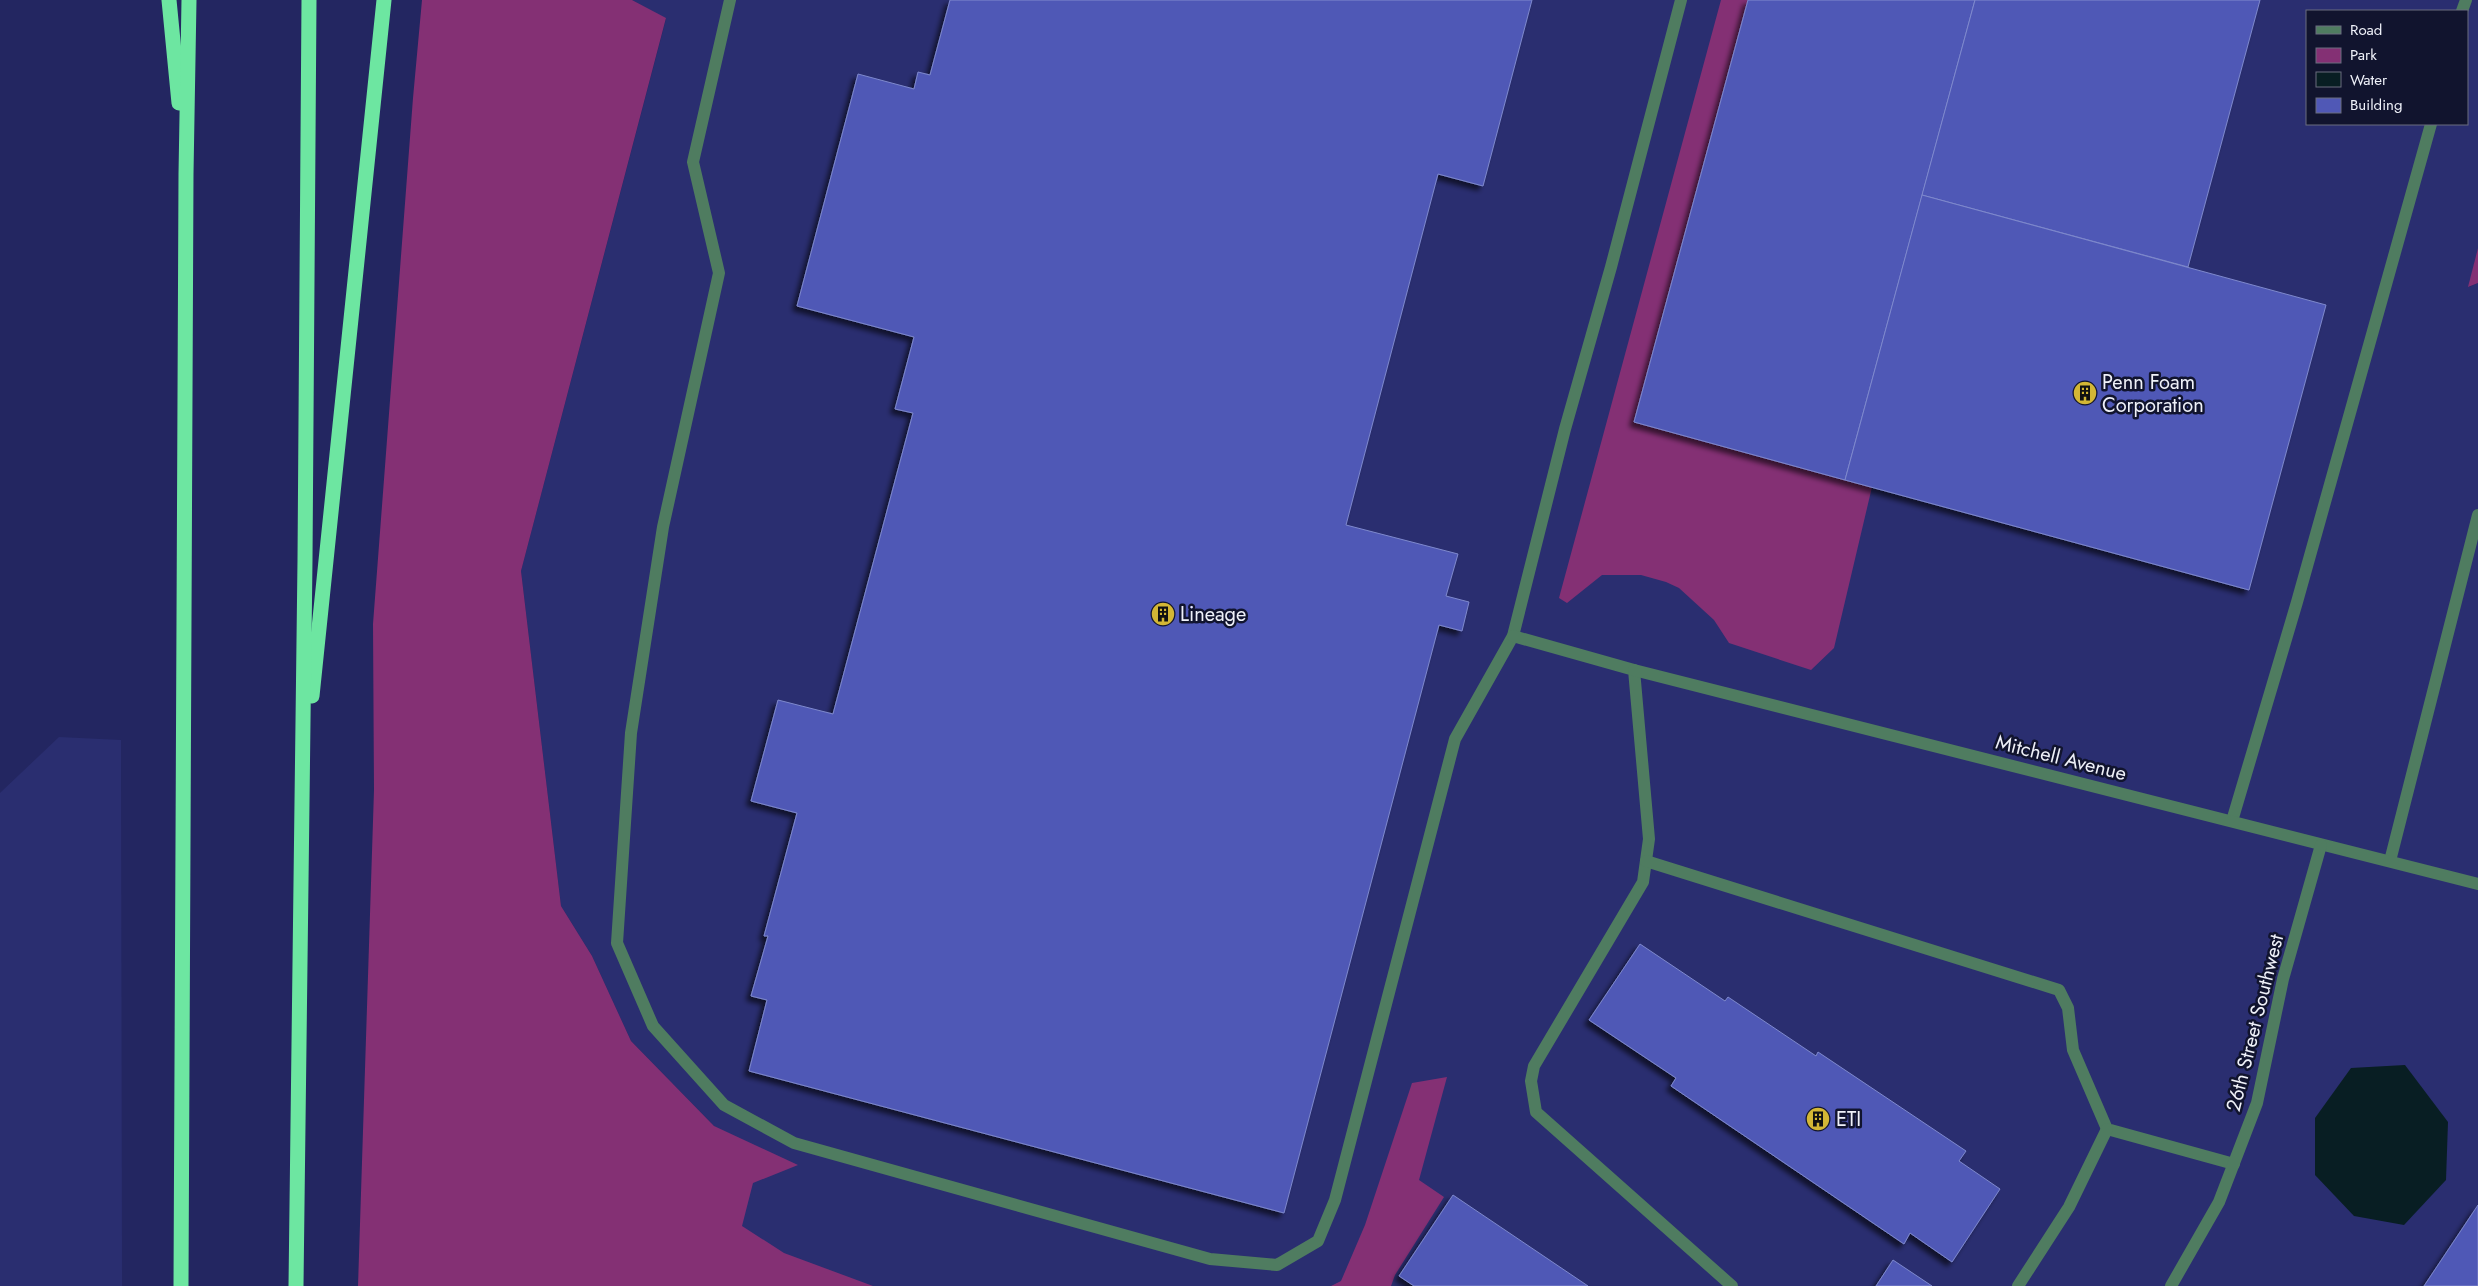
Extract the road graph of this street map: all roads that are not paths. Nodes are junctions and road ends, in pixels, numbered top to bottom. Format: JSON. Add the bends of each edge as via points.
{"nodes":[{"id":1,"x":169,"y":0,"type":"edge"},
{"id":2,"x":189,"y":0,"type":"edge"},
{"id":3,"x":308,"y":0,"type":"edge"},
{"id":4,"x":384,"y":0,"type":"edge"},
{"id":5,"x":730,"y":0,"type":"edge"},
{"id":6,"x":1681,"y":0,"type":"edge"},
{"id":7,"x":2431,"y":125,"type":"edge"},
{"id":8,"x":186,"y":174,"type":"junction"},
{"id":9,"x":2478,"y":516,"type":"edge"},
{"id":10,"x":1513,"y":636,"type":"junction"},
{"id":11,"x":1634,"y":670,"type":"junction"},
{"id":12,"x":302,"y":795,"type":"junction"},
{"id":13,"x":2232,"y":821,"type":"junction"},
{"id":14,"x":2321,"y":845,"type":"junction"},
{"id":15,"x":2390,"y":861,"type":"junction"},
{"id":16,"x":1646,"y":862,"type":"junction"},
{"id":17,"x":2478,"y":884,"type":"edge"},
{"id":18,"x":2107,"y":1129,"type":"junction"},
{"id":19,"x":2234,"y":1164,"type":"junction"},
{"id":20,"x":182,"y":1286,"type":"edge"},
{"id":21,"x":296,"y":1286,"type":"edge"},
{"id":22,"x":1732,"y":1286,"type":"edge"},
{"id":23,"x":2018,"y":1286,"type":"edge"},
{"id":24,"x":2171,"y":1286,"type":"edge"}],
"edges":[{"from":1,"to":8,"type":"highway"},
{"from":2,"to":8,"type":"highway"},
{"from":3,"to":12,"type":"highway"},
{"from":4,"to":12,"type":"highway"},
{"from":5,"to":10,"type":"street","via":[[693,162],[719,273],[663,527],[630,733],[617,943],[652,1026],[724,1105],[794,1143],[1210,1259],[1277,1265],[1318,1241],[1335,1200],[1455,738]]},
{"from":6,"to":10,"type":"street"},
{"from":7,"to":13,"type":"street"},
{"from":8,"to":20,"type":"highway"},
{"from":9,"to":15,"type":"street"},
{"from":10,"to":11,"type":"street","name":"Mitchell Avenue"},
{"from":11,"to":13,"type":"street","name":"Mitchell Avenue"},
{"from":11,"to":16,"type":"street","via":[[1650,839]]},
{"from":12,"to":21,"type":"highway"},
{"from":13,"to":14,"type":"street","name":"Mitchell Avenue"},
{"from":14,"to":15,"type":"street","name":"Mitchell Avenue"},
{"from":14,"to":19,"type":"street","name":"26th Street Southwest","via":[[2283,979],[2257,1103]]},
{"from":15,"to":17,"type":"street","name":"Mitchell Avenue"},
{"from":16,"to":18,"type":"street","via":[[2059,990],[2068,1008],[2073,1050]]},
{"from":16,"to":22,"type":"street","via":[[1643,882],[1534,1066],[1531,1081],[1536,1112]]},
{"from":18,"to":19,"type":"street"},
{"from":18,"to":23,"type":"street","via":[[2069,1207]]},
{"from":19,"to":24,"type":"street","name":"26th Street Southwest","via":[[2219,1202]]}]}
